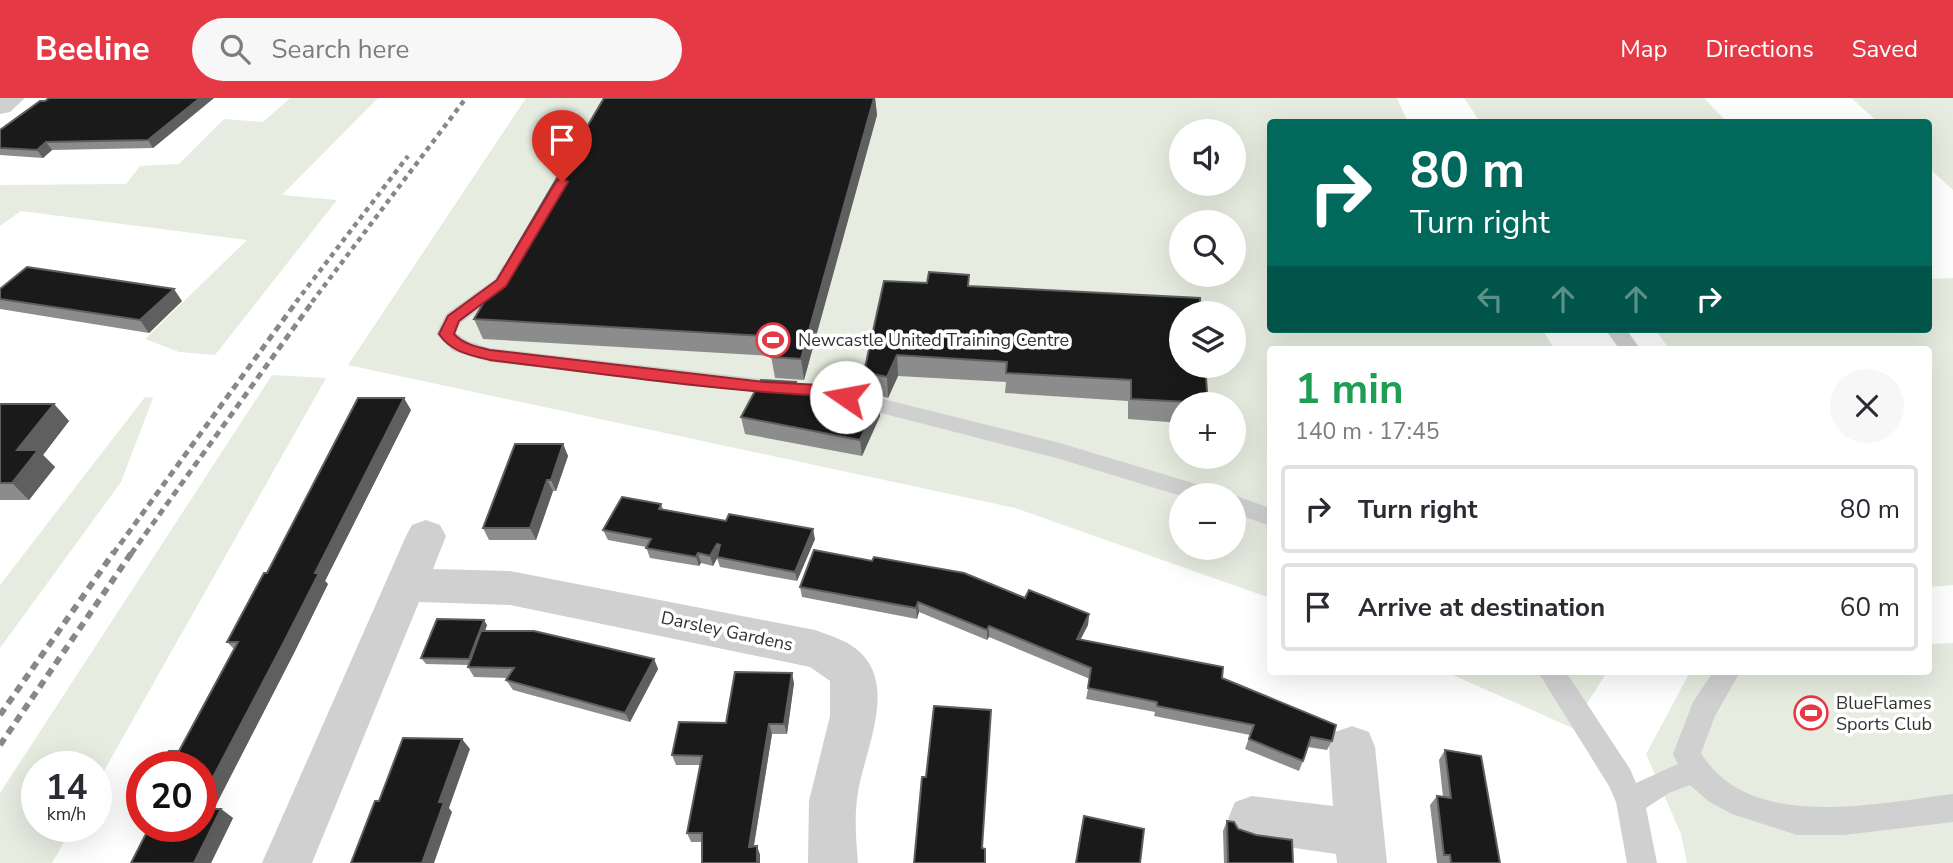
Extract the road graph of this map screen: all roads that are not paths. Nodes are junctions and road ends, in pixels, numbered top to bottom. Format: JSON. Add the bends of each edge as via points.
{"nodes":[{"id":1,"x":12,"y":98,"type":"edge"},
{"id":2,"x":0,"y":106,"type":"edge"},
{"id":3,"x":522,"y":250,"type":"edge"},
{"id":4,"x":806,"y":390,"type":"edge"},
{"id":5,"x":833,"y":394,"type":"edge"},
{"id":6,"x":1169,"y":484,"type":"edge"},
{"id":7,"x":1246,"y":508,"type":"edge"},
{"id":8,"x":1267,"y":516,"type":"edge"},
{"id":9,"x":426,"y":536,"type":"dead end"},
{"id":10,"x":406,"y":585,"type":"junction"},
{"id":11,"x":1554,"y":675,"type":"edge"},
{"id":12,"x":1725,"y":675,"type":"edge"},
{"id":13,"x":1352,"y":747,"type":"dead end"},
{"id":14,"x":1696,"y":769,"type":"junction"},
{"id":15,"x":1630,"y":802,"type":"junction"},
{"id":16,"x":1953,"y":808,"type":"edge"},
{"id":17,"x":1252,"y":819,"type":"dead end"},
{"id":18,"x":1360,"y":848,"type":"edge"},
{"id":19,"x":287,"y":863,"type":"edge"},
{"id":20,"x":833,"y":863,"type":"edge"},
{"id":21,"x":1642,"y":863,"type":"edge"}],
"edges":[{"from":1,"to":2,"type":"street"},
{"from":3,"to":4,"type":"lane","via":[[502,283],[453,319],[446,334],[451,341],[490,355]]},
{"from":5,"to":6,"type":"lane","via":[[1060,451]]},
{"from":7,"to":8,"type":"lane"},
{"from":9,"to":10,"type":"street"},
{"from":10,"to":19,"type":"street"},
{"from":10,"to":20,"type":"street","name":"Darsley Gardens","via":[[481,585],[542,593],[815,649],[842,663],[854,692],[831,813]]},
{"from":11,"to":15,"type":"lane","via":[[1603,749]]},
{"from":12,"to":14,"type":"lane","via":[[1703,710],[1687,754]]},
{"from":13,"to":18,"type":"street"},
{"from":14,"to":15,"type":"lane"},
{"from":14,"to":16,"type":"lane","via":[[1707,784],[1731,798],[1778,817],[1808,822]]},
{"from":15,"to":21,"type":"lane"},
{"from":17,"to":18,"type":"street"}]}
